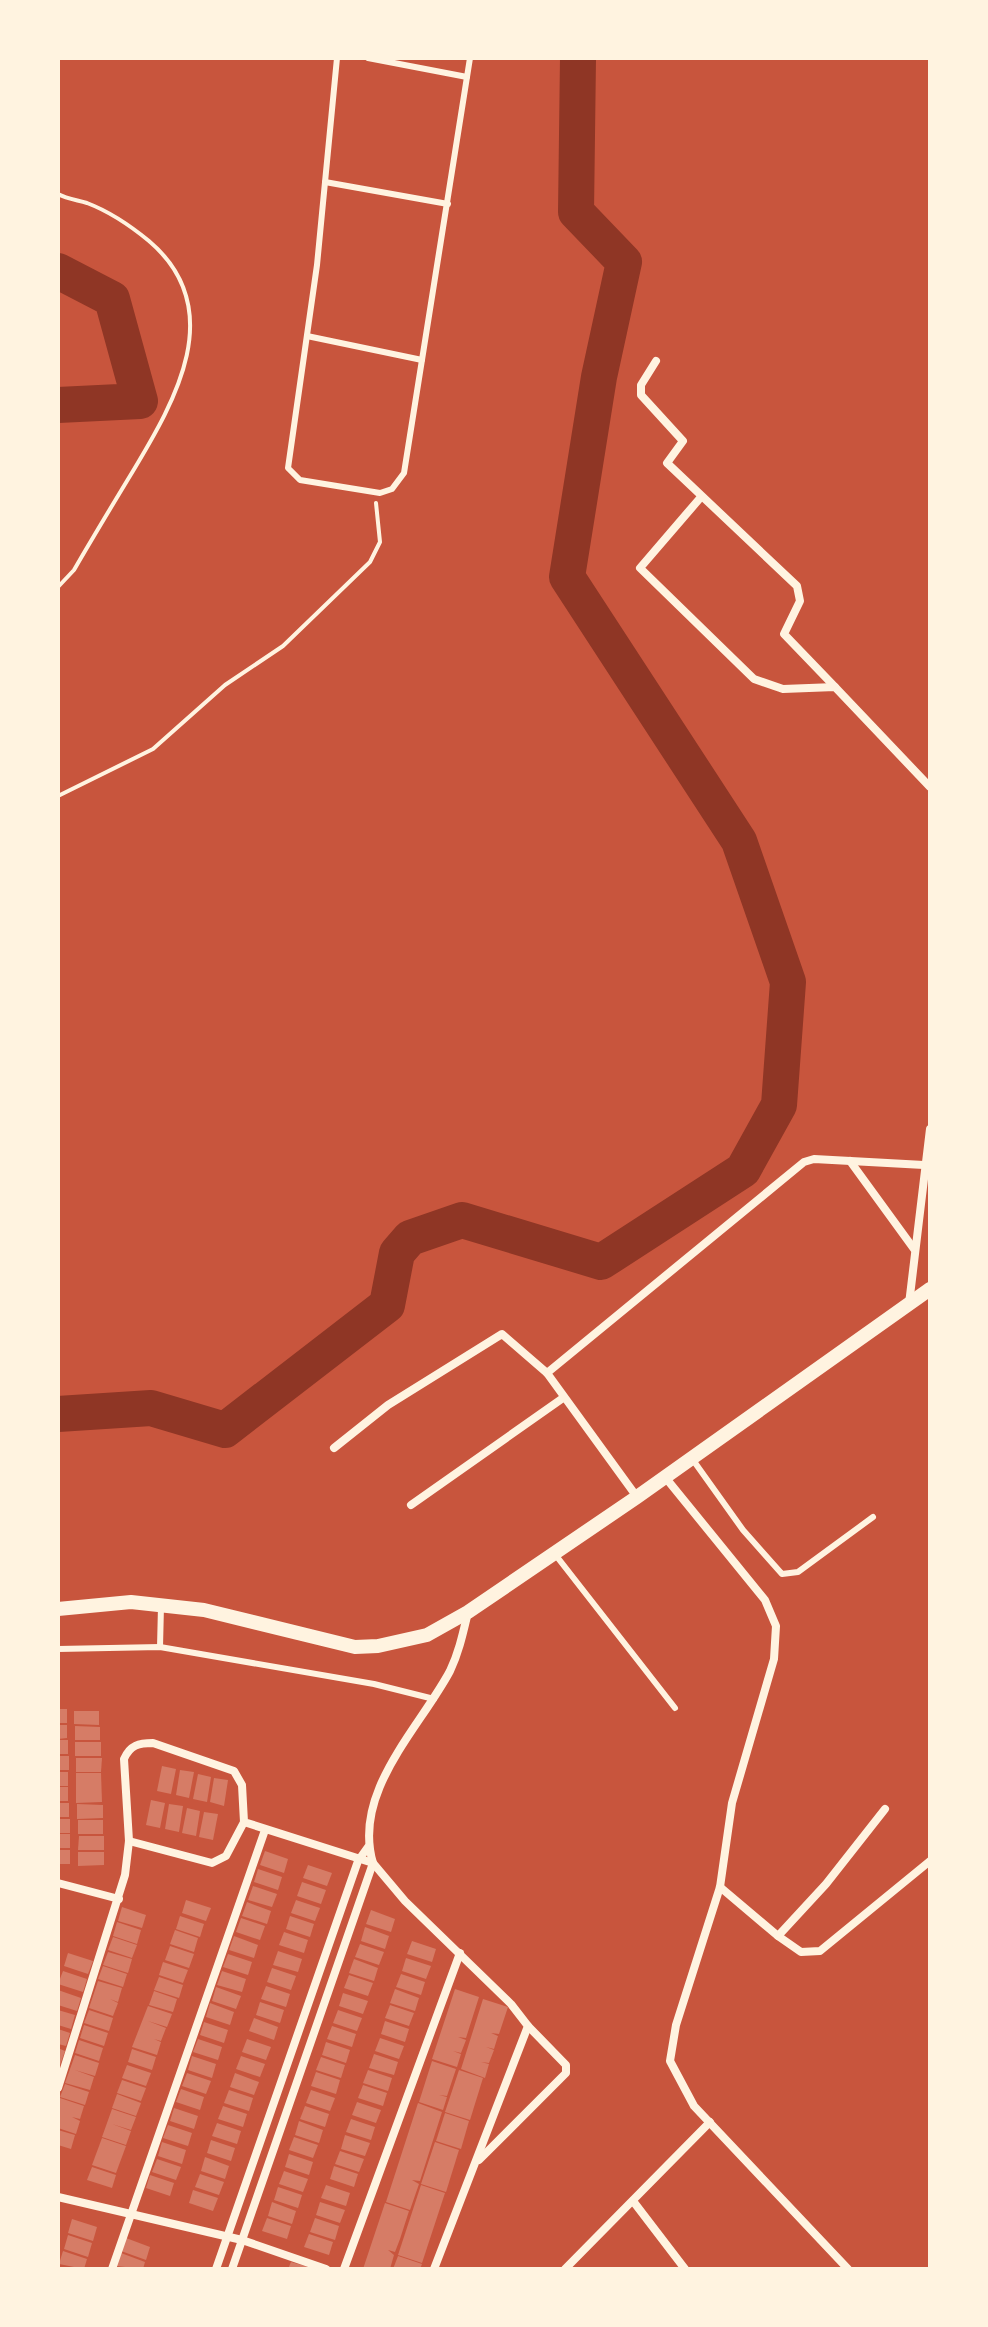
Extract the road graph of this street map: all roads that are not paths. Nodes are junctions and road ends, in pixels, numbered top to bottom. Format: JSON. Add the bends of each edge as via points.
{"nodes":[{"id":1,"x":337,"y":58,"type":"edge"},
{"id":2,"x":368,"y":58,"type":"edge"},
{"id":3,"x":470,"y":58,"type":"edge"},
{"id":4,"x":467,"y":77,"type":"junction"},
{"id":5,"x":325,"y":182,"type":"junction"},
{"id":6,"x":448,"y":204,"type":"junction"},
{"id":7,"x":307,"y":336,"type":"junction"},
{"id":8,"x":422,"y":360,"type":"junction"},
{"id":9,"x":656,"y":361,"type":"dead end"},
{"id":10,"x":701,"y":497,"type":"junction"},
{"id":11,"x":835,"y":687,"type":"junction"},
{"id":12,"x":930,"y":787,"type":"edge"},
{"id":13,"x":930,"y":1129,"type":"edge"},
{"id":14,"x":929,"y":1140,"type":"edge"},
{"id":15,"x":850,"y":1161,"type":"junction"},
{"id":16,"x":924,"y":1165,"type":"junction"},
{"id":17,"x":915,"y":1249,"type":"junction"},
{"id":18,"x":930,"y":1289,"type":"edge"},
{"id":19,"x":909,"y":1305,"type":"junction"},
{"id":20,"x":547,"y":1373,"type":"junction"},
{"id":21,"x":563,"y":1398,"type":"junction"},
{"id":22,"x":334,"y":1448,"type":"dead end"},
{"id":23,"x":691,"y":1457,"type":"junction"},
{"id":24,"x":665,"y":1477,"type":"junction"},
{"id":25,"x":637,"y":1497,"type":"junction"},
{"id":26,"x":411,"y":1505,"type":"dead end"},
{"id":27,"x":873,"y":1517,"type":"dead end"},
{"id":28,"x":554,"y":1553,"type":"junction"},
{"id":29,"x":161,"y":1605,"type":"junction"},
{"id":30,"x":58,"y":1609,"type":"edge"},
{"id":31,"x":468,"y":1612,"type":"junction"},
{"id":32,"x":160,"y":1647,"type":"junction"},
{"id":33,"x":58,"y":1649,"type":"edge"},
{"id":34,"x":434,"y":1699,"type":"junction"},
{"id":35,"x":675,"y":1708,"type":"dead end"},
{"id":36,"x":885,"y":1809,"type":"dead end"},
{"id":37,"x":244,"y":1822,"type":"junction"},
{"id":38,"x":265,"y":1830,"type":"junction"},
{"id":39,"x":129,"y":1841,"type":"junction"},
{"id":40,"x":368,"y":1847,"type":"junction"},
{"id":41,"x":358,"y":1859,"type":"junction"},
{"id":42,"x":930,"y":1861,"type":"edge"},
{"id":43,"x":373,"y":1863,"type":"junction"},
{"id":44,"x":58,"y":1883,"type":"edge"},
{"id":45,"x":720,"y":1887,"type":"junction"},
{"id":46,"x":119,"y":1899,"type":"junction"},
{"id":47,"x":778,"y":1936,"type":"junction"},
{"id":48,"x":460,"y":1953,"type":"junction"},
{"id":49,"x":528,"y":2026,"type":"junction"},
{"id":50,"x":58,"y":2088,"type":"edge"},
{"id":51,"x":266,"y":2120,"type":"junction"},
{"id":52,"x":710,"y":2122,"type":"junction"},
{"id":53,"x":282,"y":2125,"type":"junction"},
{"id":54,"x":476,"y":2163,"type":"junction"},
{"id":55,"x":58,"y":2197,"type":"edge"},
{"id":56,"x":633,"y":2201,"type":"junction"},
{"id":57,"x":131,"y":2214,"type":"junction"},
{"id":58,"x":226,"y":2237,"type":"junction"},
{"id":59,"x":242,"y":2240,"type":"junction"},
{"id":60,"x":112,"y":2269,"type":"edge"},
{"id":61,"x":216,"y":2269,"type":"edge"},
{"id":62,"x":232,"y":2269,"type":"edge"},
{"id":63,"x":326,"y":2269,"type":"edge"},
{"id":64,"x":344,"y":2269,"type":"edge"},
{"id":65,"x":434,"y":2269,"type":"edge"},
{"id":66,"x":565,"y":2269,"type":"edge"},
{"id":67,"x":685,"y":2269,"type":"edge"},
{"id":68,"x":848,"y":2269,"type":"edge"}],
"edges":[{"from":1,"to":5,"type":"lane"},
{"from":2,"to":4,"type":"lane"},
{"from":3,"to":4,"type":"lane"},
{"from":4,"to":6,"type":"lane"},
{"from":5,"to":6,"type":"lane"},
{"from":5,"to":7,"type":"lane"},
{"from":6,"to":8,"type":"lane"},
{"from":7,"to":8,"type":"lane"},
{"from":7,"to":8,"type":"lane","via":[[288,468],[300,480],[380,493],[392,489],[404,473]]},
{"from":9,"to":10,"type":"street","via":[[641,385],[641,395],[682,438],[667,463]]},
{"from":10,"to":11,"type":"street","via":[[797,586],[800,601],[784,634]]},
{"from":10,"to":11,"type":"street","via":[[640,568],[754,679],[783,689]]},
{"from":11,"to":12,"type":"street"},
{"from":13,"to":14,"type":"street"},
{"from":14,"to":16,"type":"street"},
{"from":15,"to":16,"type":"street"},
{"from":15,"to":17,"type":"street"},
{"from":15,"to":20,"type":"street","via":[[804,1162]]},
{"from":16,"to":17,"type":"street"},
{"from":17,"to":19,"type":"street"},
{"from":18,"to":19,"type":"street"},
{"from":19,"to":23,"type":"street"},
{"from":20,"to":21,"type":"street"},
{"from":20,"to":22,"type":"street","via":[[507,1336],[497,1334],[388,1405]]},
{"from":21,"to":25,"type":"street"},
{"from":21,"to":26,"type":"street"},
{"from":23,"to":24,"type":"street"},
{"from":23,"to":27,"type":"lane","via":[[782,1574],[798,1572]]},
{"from":24,"to":25,"type":"street"},
{"from":24,"to":45,"type":"street","via":[[765,1600],[776,1626],[774,1659],[732,1803]]},
{"from":25,"to":28,"type":"street"},
{"from":28,"to":31,"type":"street"},
{"from":28,"to":35,"type":"lane"},
{"from":29,"to":30,"type":"street","via":[[131,1602]]},
{"from":29,"to":31,"type":"street","via":[[204,1610],[355,1647],[427,1635]]},
{"from":29,"to":32,"type":"lane"},
{"from":31,"to":34,"type":"street","via":[[459,1651]]},
{"from":32,"to":33,"type":"lane"},
{"from":32,"to":34,"type":"lane"},
{"from":34,"to":40,"type":"street","via":[[390,1764],[371,1812]]},
{"from":36,"to":47,"type":"street"},
{"from":37,"to":38,"type":"street"},
{"from":37,"to":39,"type":"street","via":[[221,1862]]},
{"from":37,"to":39,"type":"street","via":[[242,1785],[234,1771],[141,1743],[124,1759]]},
{"from":38,"to":41,"type":"street"},
{"from":38,"to":57,"type":"street"},
{"from":39,"to":46,"type":"street"},
{"from":40,"to":41,"type":"street"},
{"from":40,"to":43,"type":"street"},
{"from":41,"to":43,"type":"street"},
{"from":41,"to":51,"type":"street"},
{"from":42,"to":47,"type":"street","via":[[828,1947],[801,1952]]},
{"from":43,"to":48,"type":"street"},
{"from":43,"to":53,"type":"street"},
{"from":44,"to":46,"type":"street"},
{"from":45,"to":47,"type":"street"},
{"from":45,"to":52,"type":"street","via":[[676,2025],[670,2061],[686,2095]]},
{"from":46,"to":50,"type":"street"},
{"from":48,"to":49,"type":"street"},
{"from":48,"to":64,"type":"street"},
{"from":49,"to":54,"type":"street"},
{"from":49,"to":54,"type":"street","via":[[566,2065],[566,2073]]},
{"from":51,"to":53,"type":"street"},
{"from":51,"to":58,"type":"street"},
{"from":52,"to":56,"type":"street"},
{"from":52,"to":68,"type":"street"},
{"from":53,"to":59,"type":"street"},
{"from":54,"to":65,"type":"street"},
{"from":55,"to":57,"type":"street"},
{"from":56,"to":66,"type":"street"},
{"from":56,"to":67,"type":"street"},
{"from":57,"to":58,"type":"street"},
{"from":57,"to":60,"type":"street"},
{"from":58,"to":59,"type":"street"},
{"from":58,"to":61,"type":"street"},
{"from":59,"to":62,"type":"street"},
{"from":59,"to":63,"type":"street"}]}
